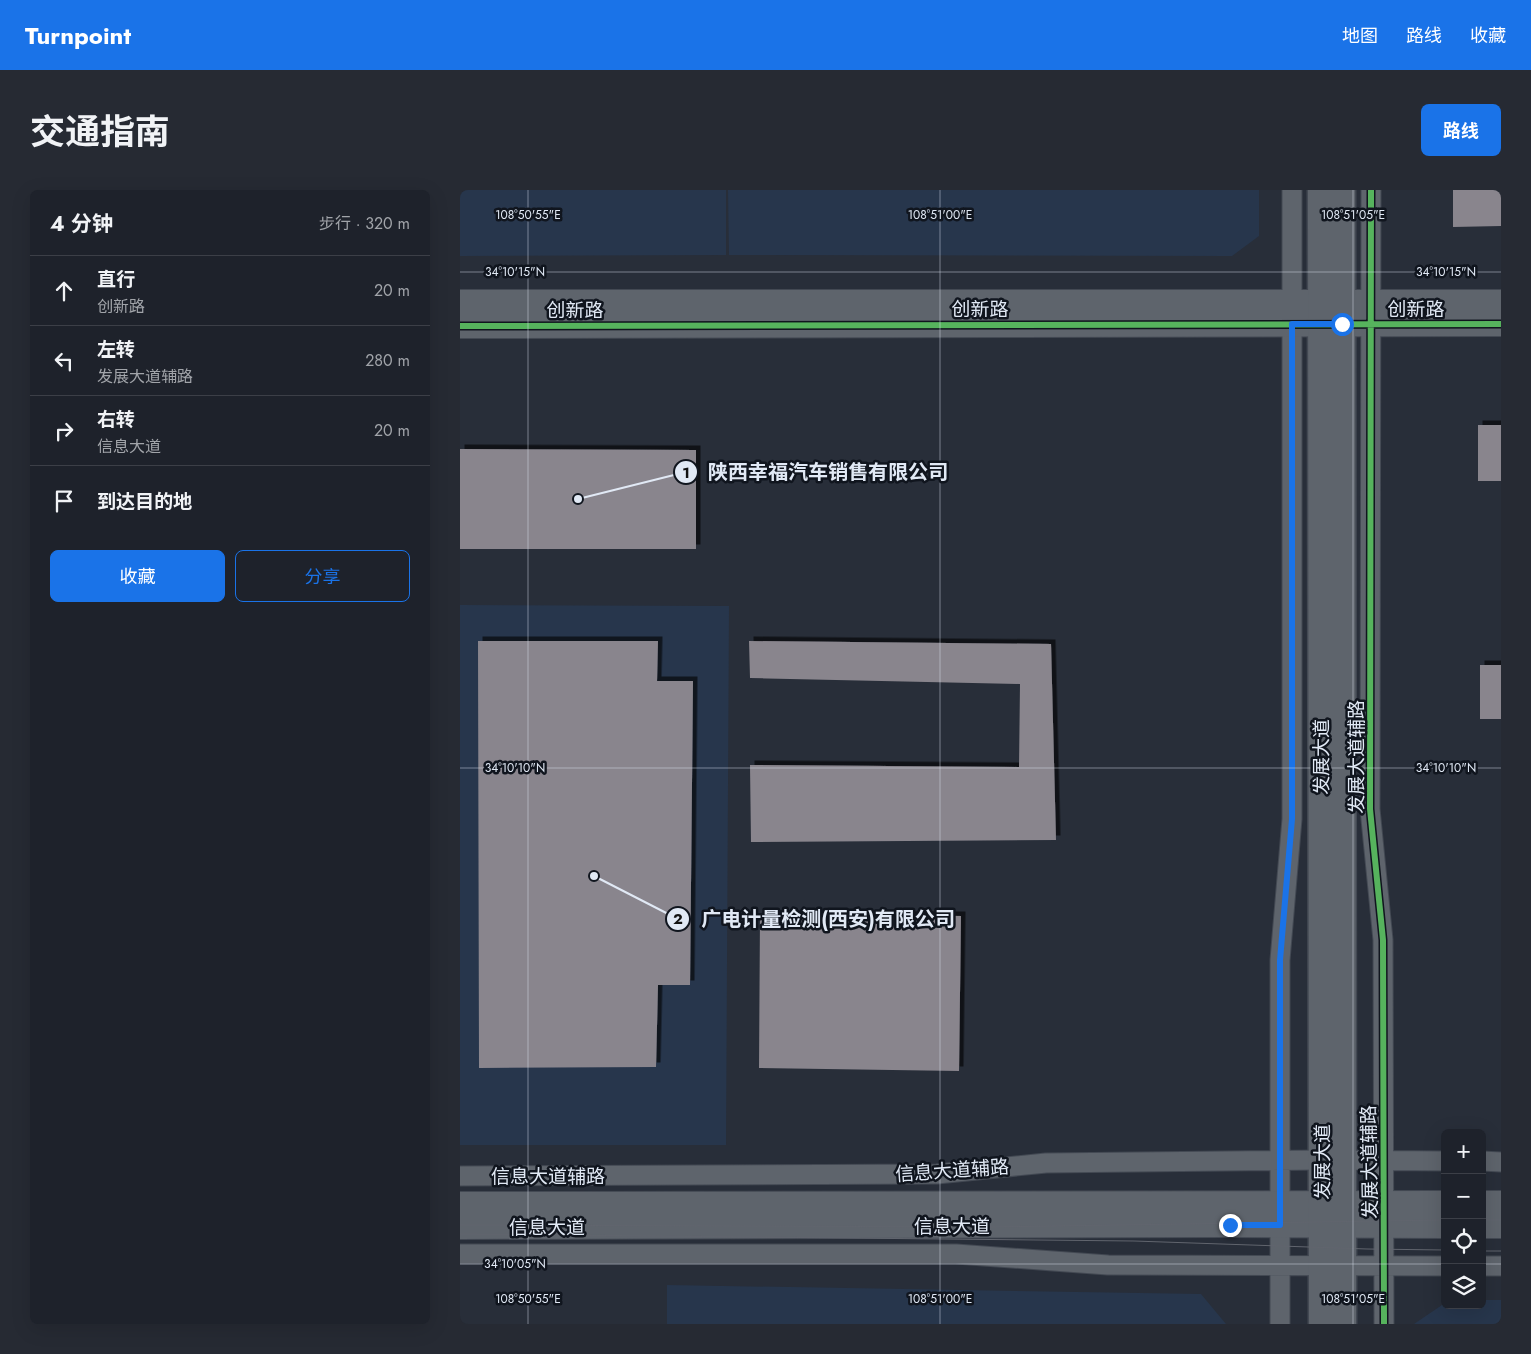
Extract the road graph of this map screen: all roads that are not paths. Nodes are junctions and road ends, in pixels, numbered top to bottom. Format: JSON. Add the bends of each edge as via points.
{"nodes":[{"id":1,"x":1292,"y":190,"type":"edge"},
{"id":2,"x":1321,"y":190,"type":"edge"},
{"id":3,"x":1342,"y":190,"type":"edge"},
{"id":4,"x":1371,"y":190,"type":"edge"},
{"id":5,"x":460,"y":302,"type":"edge"},
{"id":6,"x":1501,"y":302,"type":"edge"},
{"id":7,"x":1292,"y":313,"type":"junction"},
{"id":8,"x":1332,"y":313,"type":"junction"},
{"id":9,"x":1372,"y":313,"type":"junction"},
{"id":10,"x":1501,"y":324,"type":"edge"},
{"id":11,"x":460,"y":326,"type":"edge"},
{"id":12,"x":1280,"y":1160,"type":"junction"},
{"id":13,"x":1332,"y":1160,"type":"junction"},
{"id":14,"x":1383,"y":1160,"type":"junction"},
{"id":15,"x":1441,"y":1161,"type":"edge"},
{"id":16,"x":1486,"y":1161,"type":"edge"},
{"id":17,"x":1501,"y":1162,"type":"edge"},
{"id":18,"x":460,"y":1176,"type":"edge"},
{"id":19,"x":1384,"y":1203,"type":"junction"},
{"id":20,"x":1441,"y":1203,"type":"edge"},
{"id":21,"x":1486,"y":1203,"type":"edge"},
{"id":22,"x":1501,"y":1203,"type":"edge"},
{"id":23,"x":460,"y":1204,"type":"edge"},
{"id":24,"x":1280,"y":1214,"type":"junction"},
{"id":25,"x":1332,"y":1214,"type":"junction"},
{"id":26,"x":1384,"y":1226,"type":"junction"},
{"id":27,"x":1441,"y":1226,"type":"edge"},
{"id":28,"x":1486,"y":1226,"type":"edge"},
{"id":29,"x":1501,"y":1226,"type":"edge"},
{"id":30,"x":460,"y":1227,"type":"edge"},
{"id":31,"x":460,"y":1254,"type":"edge"},
{"id":32,"x":1280,"y":1266,"type":"junction"},
{"id":33,"x":1332,"y":1266,"type":"junction"},
{"id":34,"x":1384,"y":1266,"type":"junction"},
{"id":35,"x":1441,"y":1266,"type":"edge"},
{"id":36,"x":1486,"y":1266,"type":"edge"},
{"id":37,"x":1501,"y":1266,"type":"edge"},
{"id":38,"x":1280,"y":1324,"type":"edge"},
{"id":39,"x":1322,"y":1324,"type":"edge"},
{"id":40,"x":1343,"y":1324,"type":"edge"},
{"id":41,"x":1384,"y":1324,"type":"edge"}],
"edges":[{"from":1,"to":7,"type":"street"},
{"from":2,"to":8,"type":"main road","name":"发展大道"},
{"from":3,"to":8,"type":"main road","name":"发展大道"},
{"from":4,"to":9,"type":"street","name":"发展大道辅路"},
{"from":5,"to":7,"type":"street","name":"创新路"},
{"from":6,"to":9,"type":"street","name":"创新路"},
{"from":7,"to":8,"type":"street","name":"创新路"},
{"from":7,"to":11,"type":"street","name":"创新路"},
{"from":7,"to":12,"type":"street","via":[[1292,819],[1280,960]]},
{"from":8,"to":9,"type":"street","name":"创新路"},
{"from":8,"to":13,"type":"main road","name":"发展大道"},
{"from":9,"to":10,"type":"street","name":"创新路"},
{"from":9,"to":14,"type":"street","name":"发展大道辅路","via":[[1370,809],[1383,940]]},
{"from":12,"to":13,"type":"street","name":"信息大道辅路"},
{"from":12,"to":18,"type":"street","name":"信息大道辅路","via":[[1046,1163],[937,1174]]},
{"from":12,"to":24,"type":"street"},
{"from":13,"to":14,"type":"street","name":"信息大道辅路"},
{"from":13,"to":25,"type":"main road","name":"发展大道"},
{"from":14,"to":15,"type":"street","name":"信息大道辅路"},
{"from":14,"to":19,"type":"street","name":"发展大道辅路"},
{"from":16,"to":17,"type":"street"},
{"from":19,"to":20,"type":"street","name":"信息大道"},
{"from":19,"to":25,"type":"street","name":"信息大道"},
{"from":19,"to":26,"type":"street","name":"发展大道辅路"},
{"from":21,"to":22,"type":"street"},
{"from":23,"to":24,"type":"street","name":"信息大道"},
{"from":24,"to":25,"type":"street","name":"信息大道"},
{"from":24,"to":30,"type":"street","name":"信息大道"},
{"from":24,"to":32,"type":"street"},
{"from":25,"to":26,"type":"street","name":"信息大道"},
{"from":25,"to":33,"type":"main road","name":"发展大道"},
{"from":26,"to":27,"type":"street","name":"信息大道"},
{"from":26,"to":34,"type":"street","name":"发展大道辅路"},
{"from":28,"to":29,"type":"street"},
{"from":31,"to":32,"type":"street","via":[[956,1254],[1108,1265]]},
{"from":32,"to":33,"type":"street"},
{"from":32,"to":38,"type":"street"},
{"from":33,"to":34,"type":"street"},
{"from":33,"to":39,"type":"main road","name":"发展大道"},
{"from":33,"to":40,"type":"main road","name":"发展大道"},
{"from":34,"to":35,"type":"street"},
{"from":34,"to":41,"type":"street","name":"发展大道辅路"},
{"from":36,"to":37,"type":"street"}]}
